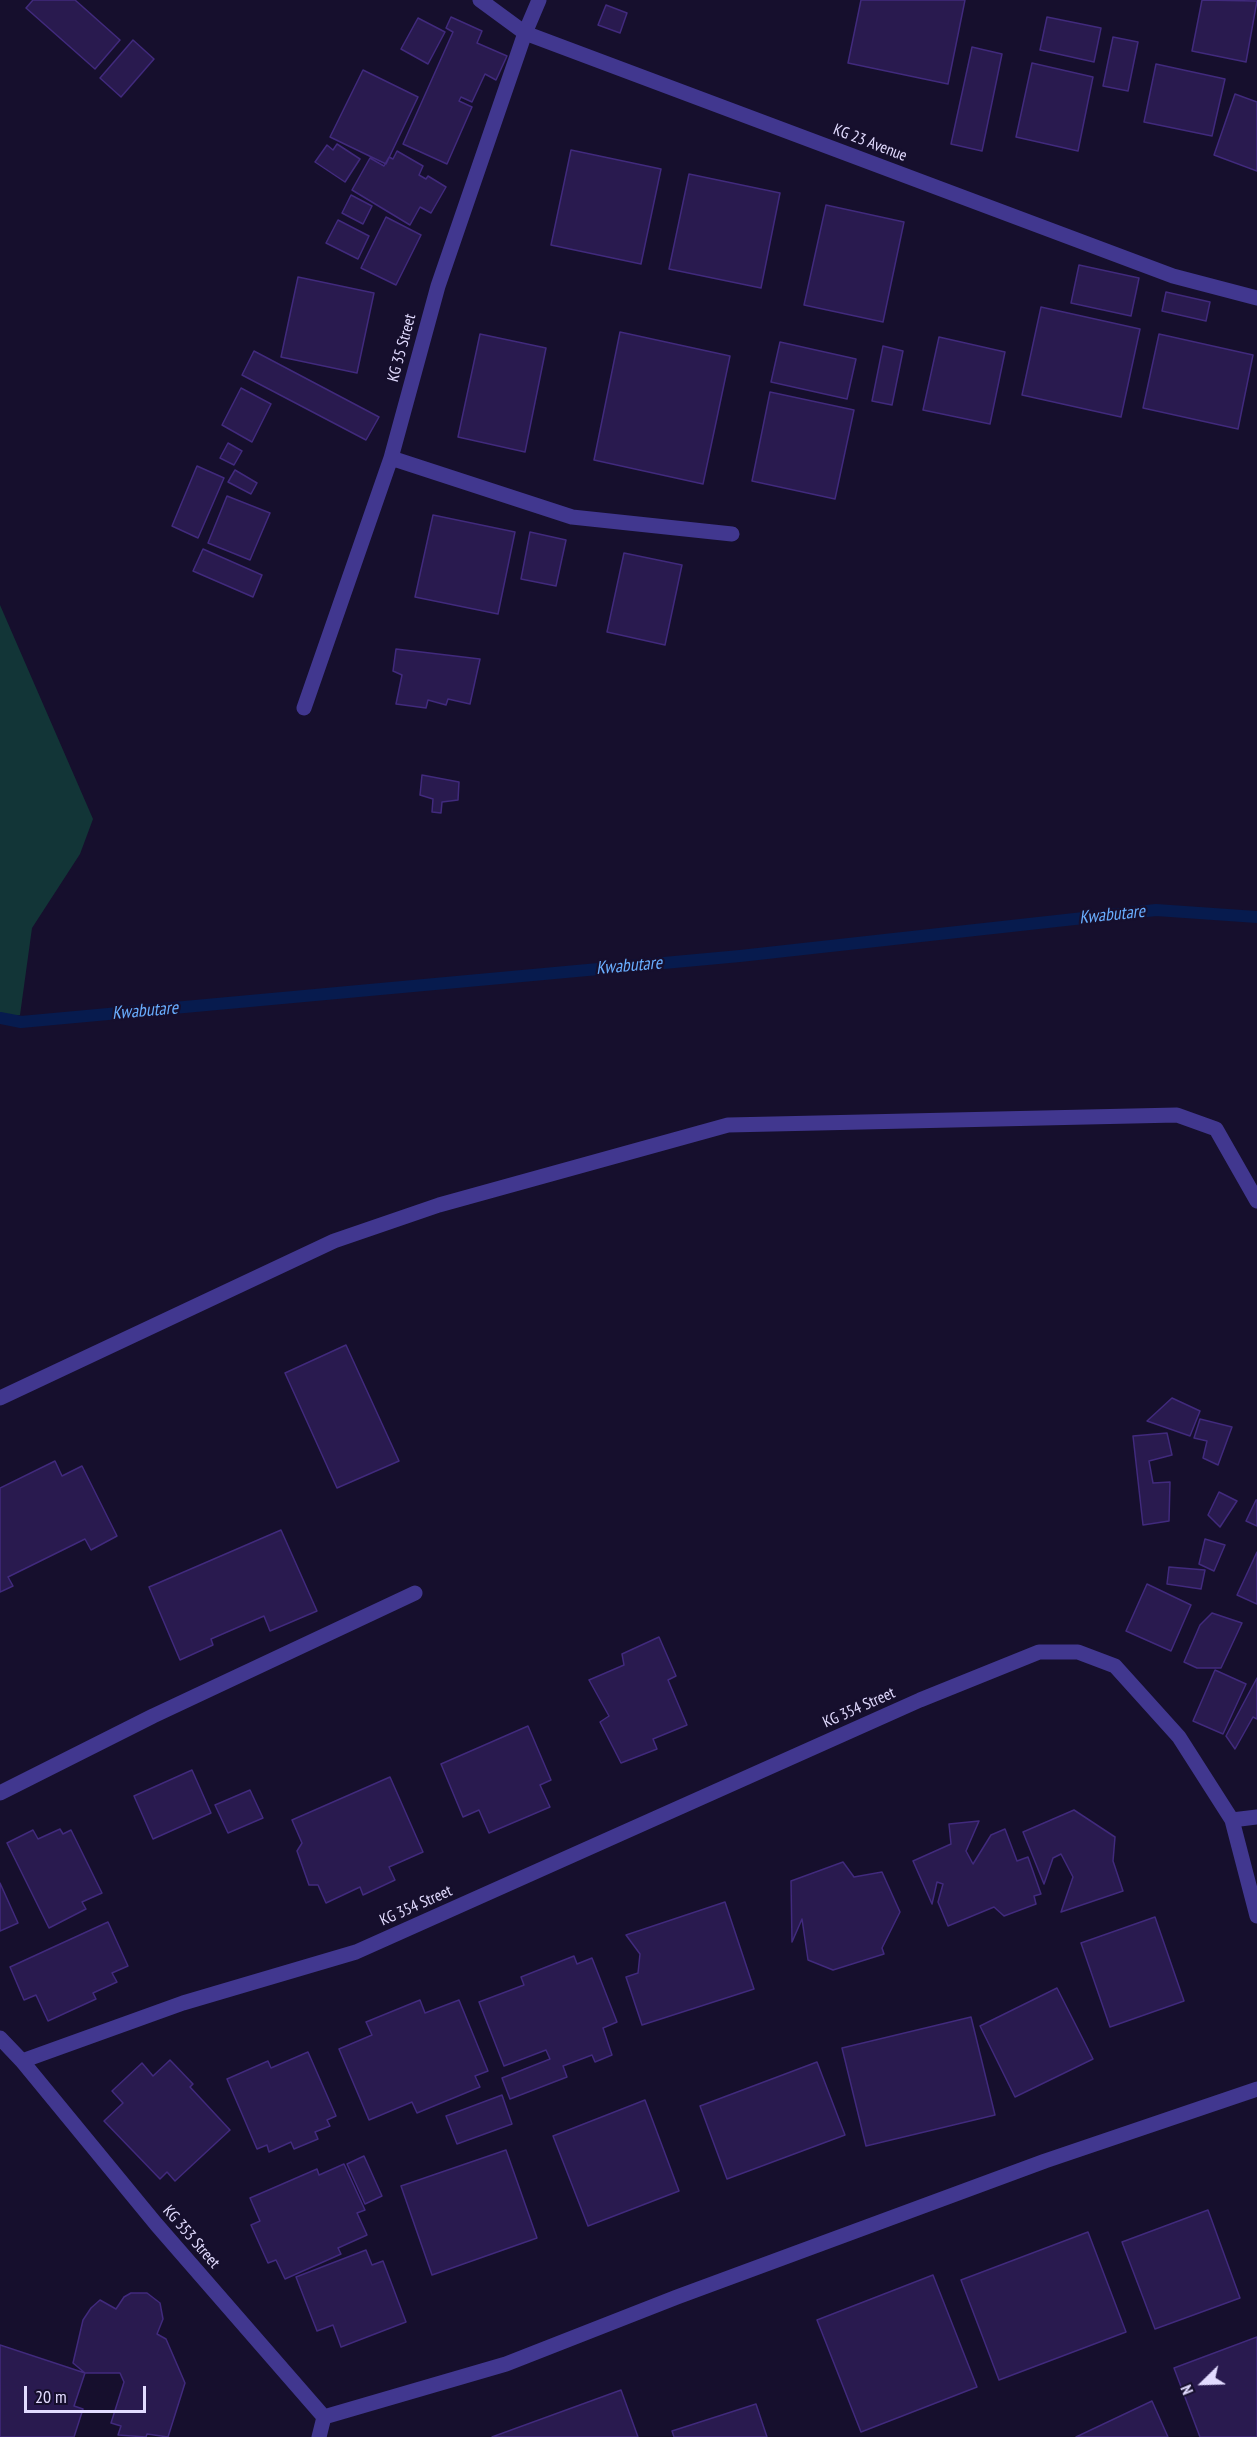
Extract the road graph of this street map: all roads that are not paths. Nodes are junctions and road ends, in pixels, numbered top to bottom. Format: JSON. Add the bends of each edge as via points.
{"nodes":[{"id":1,"x":480,"y":0,"type":"edge"},
{"id":2,"x":539,"y":0,"type":"edge"},
{"id":3,"x":525,"y":33,"type":"junction"},
{"id":4,"x":1257,"y":298,"type":"edge"},
{"id":5,"x":391,"y":458,"type":"junction"},
{"id":6,"x":732,"y":534,"type":"dead end"},
{"id":7,"x":304,"y":708,"type":"dead end"},
{"id":8,"x":1257,"y":1201,"type":"edge"},
{"id":9,"x":0,"y":1398,"type":"edge"},
{"id":10,"x":415,"y":1593,"type":"dead end"},
{"id":11,"x":0,"y":1793,"type":"edge"},
{"id":12,"x":1257,"y":1817,"type":"edge"},
{"id":13,"x":1232,"y":1820,"type":"junction"},
{"id":14,"x":1257,"y":1916,"type":"edge"},
{"id":15,"x":1,"y":2040,"type":"edge"},
{"id":16,"x":22,"y":2061,"type":"junction"},
{"id":17,"x":1257,"y":2089,"type":"edge"},
{"id":18,"x":324,"y":2417,"type":"junction"},
{"id":19,"x":318,"y":2437,"type":"edge"}],
"edges":[{"from":1,"to":3,"type":"street","name":"KG 23 Avenue"},
{"from":2,"to":3,"type":"street","name":"KG 35 Street"},
{"from":3,"to":4,"type":"street","name":"KG 23 Avenue","via":[[1173,276]]},
{"from":3,"to":5,"type":"street","name":"KG 35 Street","via":[[438,286]]},
{"from":5,"to":6,"type":"street","via":[[572,517]]},
{"from":5,"to":7,"type":"street","name":"KG 35 Street"},
{"from":8,"to":9,"type":"street","via":[[1216,1129],[1177,1115],[728,1125],[439,1205],[334,1241]]},
{"from":10,"to":11,"type":"street"},
{"from":12,"to":13,"type":"street"},
{"from":13,"to":14,"type":"street","name":"KG 354 Street"},
{"from":13,"to":16,"type":"street","name":"KG 354 Street","via":[[1179,1737],[1115,1666],[1078,1652],[1039,1652],[910,1705],[357,1953],[183,2002]]},
{"from":15,"to":16,"type":"street","name":"KG 353 Street"},
{"from":16,"to":18,"type":"street","name":"KG 353 Street","via":[[156,2224]]},
{"from":17,"to":18,"type":"street","via":[[1045,2161],[506,2364]]},
{"from":18,"to":19,"type":"street"}]}
